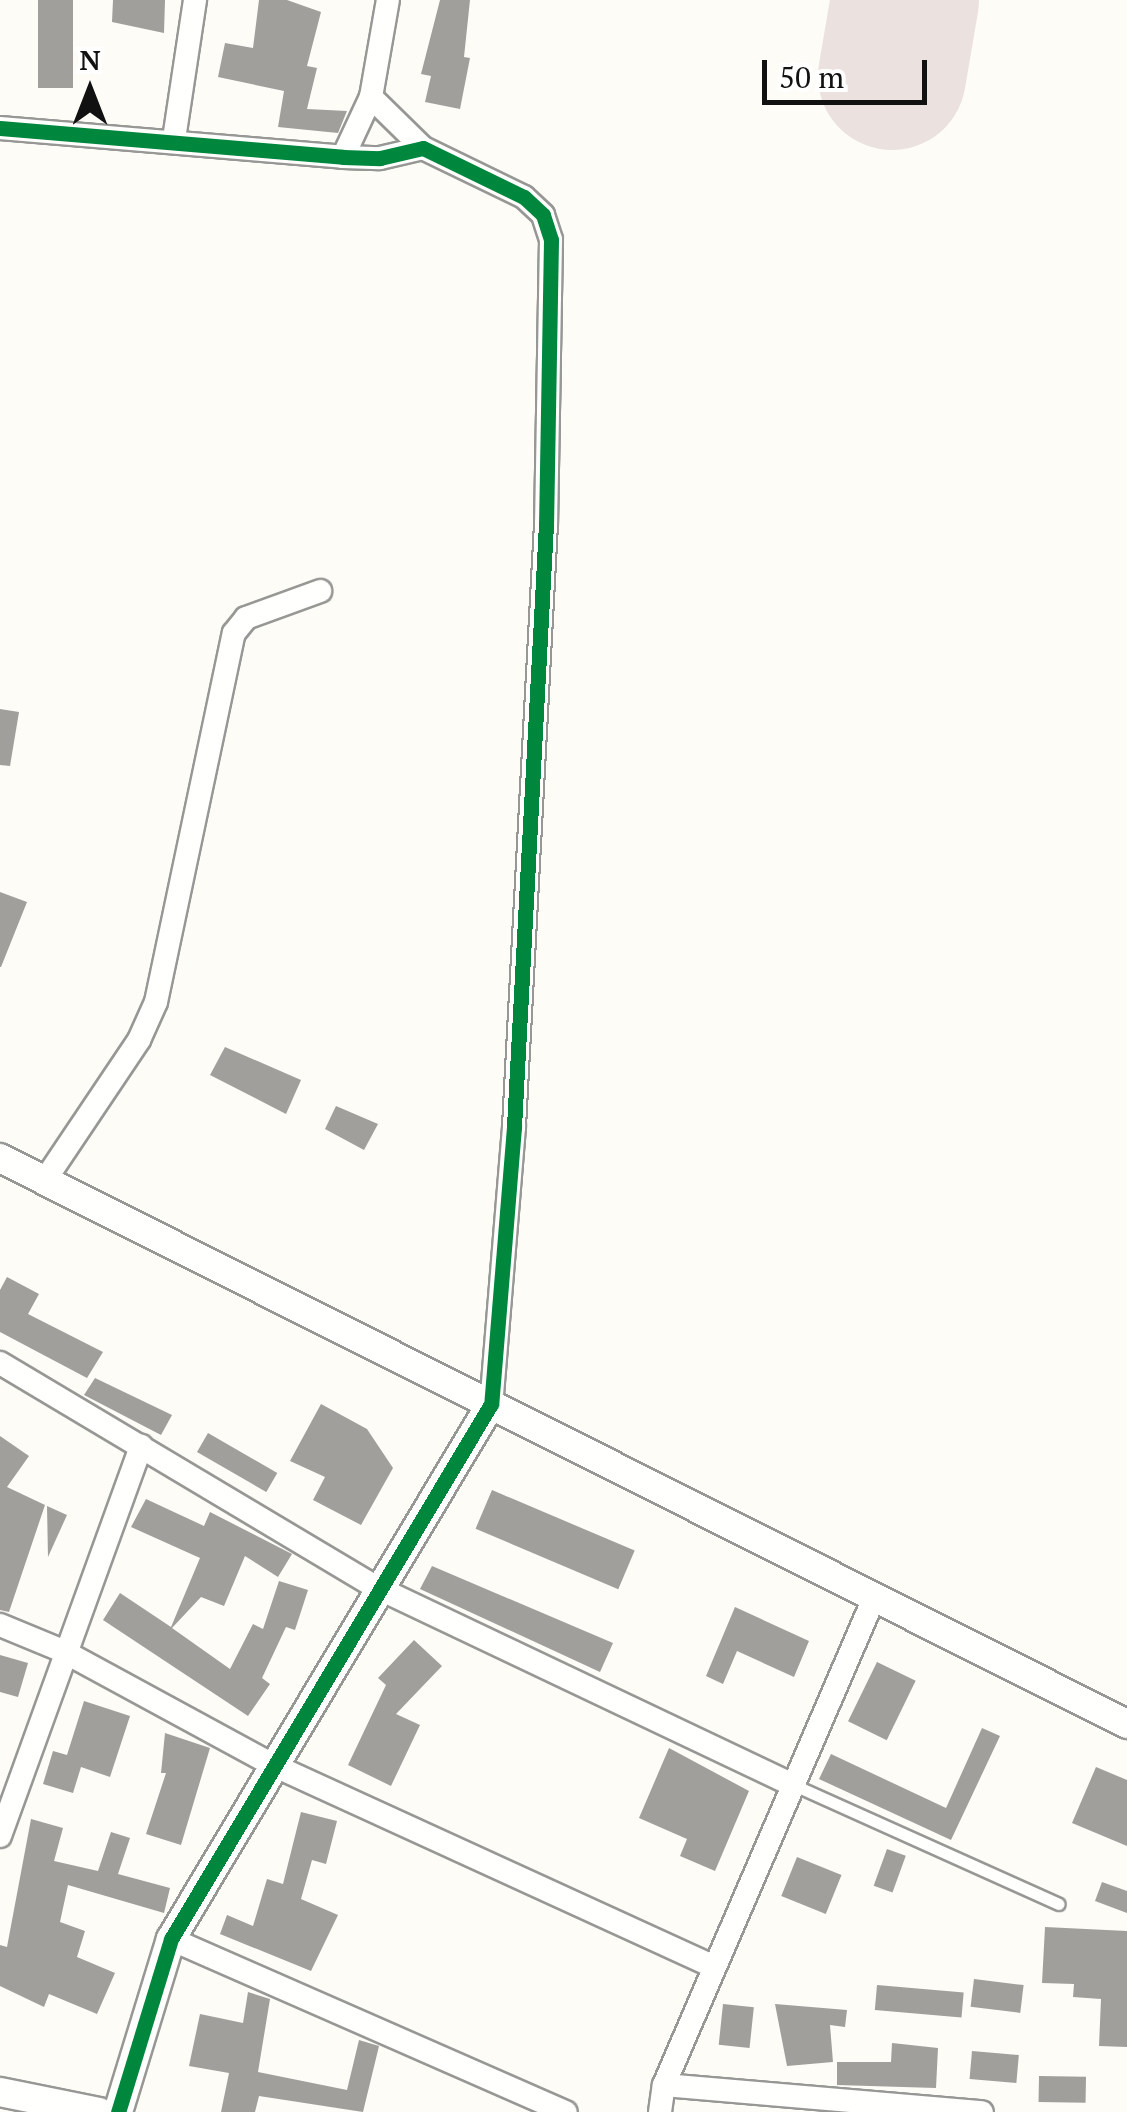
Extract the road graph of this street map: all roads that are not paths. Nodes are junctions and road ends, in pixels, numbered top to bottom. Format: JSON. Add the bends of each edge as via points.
{"nodes":[{"id":1,"x":195,"y":0,"type":"edge"},
{"id":2,"x":388,"y":0,"type":"edge"},
{"id":3,"x":371,"y":97,"type":"junction"},
{"id":4,"x":0,"y":128,"type":"edge"},
{"id":5,"x":174,"y":140,"type":"junction"},
{"id":6,"x":423,"y":148,"type":"junction"},
{"id":7,"x":343,"y":156,"type":"junction"},
{"id":8,"x":320,"y":591,"type":"dead end"},
{"id":9,"x":0,"y":1158,"type":"edge"},
{"id":10,"x":45,"y":1180,"type":"junction"},
{"id":11,"x":0,"y":1363,"type":"edge"},
{"id":12,"x":491,"y":1404,"type":"junction"},
{"id":13,"x":141,"y":1446,"type":"junction"},
{"id":14,"x":378,"y":1588,"type":"junction"},
{"id":15,"x":874,"y":1598,"type":"junction"},
{"id":16,"x":0,"y":1625,"type":"edge"},
{"id":17,"x":63,"y":1651,"type":"junction"},
{"id":18,"x":1127,"y":1724,"type":"edge"},
{"id":19,"x":271,"y":1764,"type":"junction"},
{"id":20,"x":791,"y":1784,"type":"junction"},
{"id":21,"x":0,"y":1836,"type":"edge"},
{"id":22,"x":1059,"y":1904,"type":"dead end"},
{"id":23,"x":171,"y":1939,"type":"junction"},
{"id":24,"x":714,"y":1967,"type":"junction"},
{"id":25,"x":664,"y":2086,"type":"junction"},
{"id":26,"x":0,"y":2092,"type":"edge"},
{"id":27,"x":99,"y":2112,"type":"edge"},
{"id":28,"x":118,"y":2112,"type":"edge"},
{"id":29,"x":566,"y":2112,"type":"edge"},
{"id":30,"x":660,"y":2112,"type":"edge"},
{"id":31,"x":982,"y":2112,"type":"edge"}],
"edges":[{"from":1,"to":5,"type":"street"},
{"from":2,"to":3,"type":"street"},
{"from":3,"to":6,"type":"street"},
{"from":3,"to":7,"type":"street"},
{"from":4,"to":5,"type":"street"},
{"from":5,"to":7,"type":"street"},
{"from":6,"to":7,"type":"street"},
{"from":6,"to":12,"type":"street","via":[[524,197],[544,215],[551,240],[546,524],[514,1127]]},
{"from":8,"to":10,"type":"street","via":[[246,618],[234,633],[156,1002],[139,1040]]},
{"from":9,"to":10,"type":"street"},
{"from":10,"to":12,"type":"street"},
{"from":11,"to":13,"type":"street"},
{"from":12,"to":14,"type":"street"},
{"from":12,"to":15,"type":"street"},
{"from":13,"to":14,"type":"street"},
{"from":13,"to":17,"type":"street"},
{"from":14,"to":19,"type":"street"},
{"from":14,"to":20,"type":"street"},
{"from":15,"to":18,"type":"street"},
{"from":15,"to":20,"type":"street"},
{"from":16,"to":17,"type":"street"},
{"from":17,"to":19,"type":"street"},
{"from":17,"to":21,"type":"street"},
{"from":19,"to":23,"type":"street"},
{"from":19,"to":24,"type":"street"},
{"from":20,"to":22,"type":"lane"},
{"from":20,"to":24,"type":"street"},
{"from":23,"to":28,"type":"street"},
{"from":23,"to":29,"type":"street"},
{"from":24,"to":25,"type":"street"},
{"from":25,"to":30,"type":"street"},
{"from":25,"to":31,"type":"street"},
{"from":26,"to":27,"type":"street"}]}
